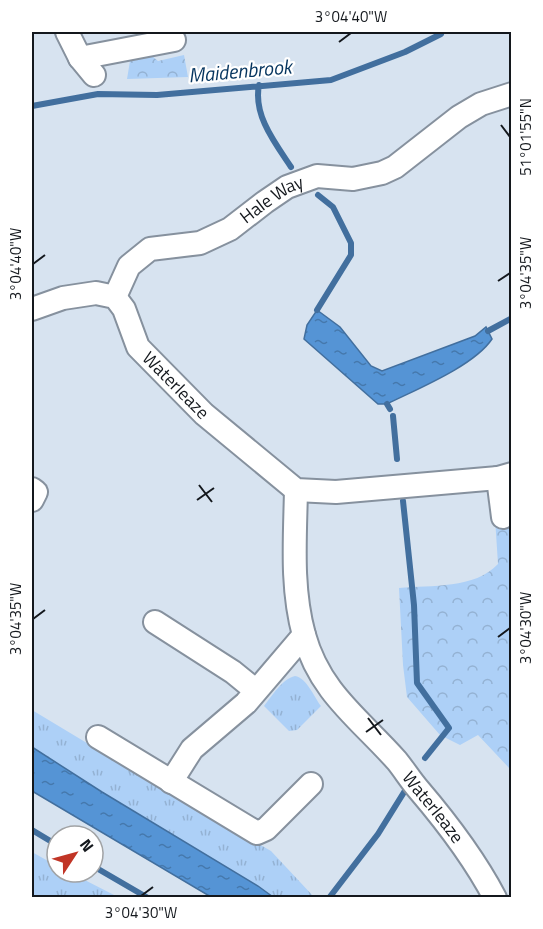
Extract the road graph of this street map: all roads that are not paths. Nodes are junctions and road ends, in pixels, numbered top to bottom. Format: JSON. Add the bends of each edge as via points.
{"nodes":[{"id":1,"x":67,"y":32,"type":"edge"},
{"id":2,"x":174,"y":40,"type":"dead end"},
{"id":3,"x":512,"y":94,"type":"edge"},
{"id":4,"x":115,"y":297,"type":"junction"},
{"id":5,"x":32,"y":309,"type":"edge"},
{"id":6,"x":505,"y":476,"type":"edge"},
{"id":7,"x":32,"y":489,"type":"edge"},
{"id":8,"x":296,"y":490,"type":"junction"},
{"id":9,"x":32,"y":500,"type":"edge"},
{"id":10,"x":503,"y":517,"type":"dead end"},
{"id":11,"x":155,"y":622,"type":"dead end"},
{"id":12,"x":304,"y":635,"type":"junction"},
{"id":13,"x":255,"y":690,"type":"junction"},
{"id":14,"x":98,"y":737,"type":"dead end"},
{"id":15,"x":171,"y":782,"type":"junction"},
{"id":16,"x":311,"y":784,"type":"dead end"},
{"id":17,"x":495,"y":897,"type":"edge"}],
"edges":[{"from":1,"to":2,"type":"street","via":[[87,67]]},
{"from":3,"to":4,"type":"street","name":"Hale Way","via":[[481,104],[459,117],[382,173],[353,180],[317,176],[287,188],[230,229],[200,243],[150,249],[129,266]]},
{"from":4,"to":5,"type":"street","via":[[96,293],[63,298]]},
{"from":4,"to":8,"type":"street","name":"Waterleaze","via":[[124,309],[138,347],[204,414]]},
{"from":6,"to":8,"type":"street","via":[[336,492]]},
{"from":6,"to":10,"type":"street"},
{"from":7,"to":9,"type":"street","via":[[36,492]]},
{"from":8,"to":12,"type":"street","name":"Waterleaze","via":[[295,589]]},
{"from":11,"to":13,"type":"street"},
{"from":12,"to":13,"type":"street"},
{"from":12,"to":17,"type":"street","name":"Waterleaze","via":[[312,658],[336,699],[397,762],[438,812]]},
{"from":13,"to":15,"type":"street","via":[[231,717],[192,749]]},
{"from":14,"to":15,"type":"street"},
{"from":15,"to":16,"type":"street","via":[[257,833],[267,829]]}]}
